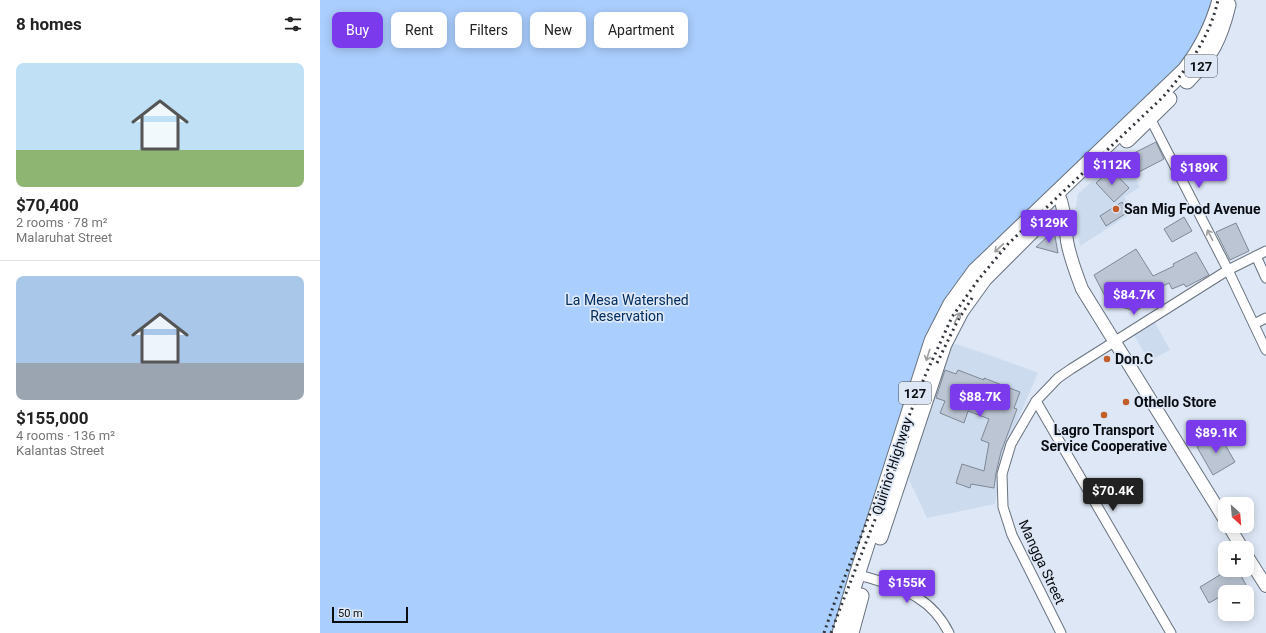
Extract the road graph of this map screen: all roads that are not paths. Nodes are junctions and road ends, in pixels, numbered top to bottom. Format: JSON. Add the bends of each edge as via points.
{"nodes":[{"id":1,"x":1220,"y":0,"type":"edge"},
{"id":2,"x":1230,"y":0,"type":"edge"},
{"id":3,"x":1146,"y":114,"type":"junction"},
{"id":4,"x":1060,"y":197,"type":"junction"},
{"id":5,"x":1266,"y":251,"type":"edge"},
{"id":6,"x":1256,"y":256,"type":"junction"},
{"id":7,"x":1228,"y":270,"type":"junction"},
{"id":8,"x":1266,"y":278,"type":"edge"},
{"id":9,"x":1266,"y":318,"type":"edge"},
{"id":10,"x":1254,"y":324,"type":"junction"},
{"id":11,"x":1114,"y":341,"type":"junction"},
{"id":12,"x":1266,"y":350,"type":"edge"},
{"id":13,"x":1036,"y":401,"type":"junction"},
{"id":14,"x":1218,"y":509,"type":"edge"},
{"id":15,"x":1254,"y":567,"type":"edge"},
{"id":16,"x":862,"y":576,"type":"junction"},
{"id":17,"x":1266,"y":586,"type":"edge"},
{"id":18,"x":840,"y":633,"type":"edge"},
{"id":19,"x":851,"y":633,"type":"edge"},
{"id":20,"x":949,"y":633,"type":"edge"},
{"id":21,"x":1061,"y":633,"type":"edge"},
{"id":22,"x":1171,"y":633,"type":"edge"}],
"edges":[{"from":1,"to":3,"type":"main road","name":"Quirino Highway","number":"127","via":[[1212,26],[1196,56]]},
{"from":2,"to":3,"type":"main road","name":"Quirino Highway","number":"127","via":[[1220,33],[1202,65]]},
{"from":3,"to":4,"type":"main road","name":"Quirino Highway","number":"127"},
{"from":7,"to":3,"type":"street","one_way":true},
{"from":4,"to":11,"type":"street","via":[[1067,241],[1076,274],[1082,289]]},
{"from":4,"to":16,"type":"main road","name":"Quirino Highway","number":"127","via":[[984,279],[961,311],[944,344]]},
{"from":5,"to":6,"type":"street","name":"Mangga Street"},
{"from":6,"to":7,"type":"street","name":"Mangga Street"},
{"from":6,"to":8,"type":"street"},
{"from":7,"to":10,"type":"street"},
{"from":7,"to":11,"type":"street","name":"Mangga Street"},
{"from":9,"to":10,"type":"street"},
{"from":10,"to":12,"type":"street"},
{"from":11,"to":13,"type":"street","name":"Mangga Street","via":[[1062,375]]},
{"from":11,"to":14,"type":"street"},
{"from":13,"to":21,"type":"street","name":"Mangga Street","via":[[1011,444],[1002,474],[1003,507],[1012,535]]},
{"from":13,"to":22,"type":"street"},
{"from":15,"to":17,"type":"street"},
{"from":16,"to":18,"type":"main road","name":"Quirino Highway","number":"127"},
{"from":16,"to":19,"type":"main road","name":"Quirino Highway","number":"127"},
{"from":16,"to":20,"type":"street","via":[[918,597],[934,611]]}]}
